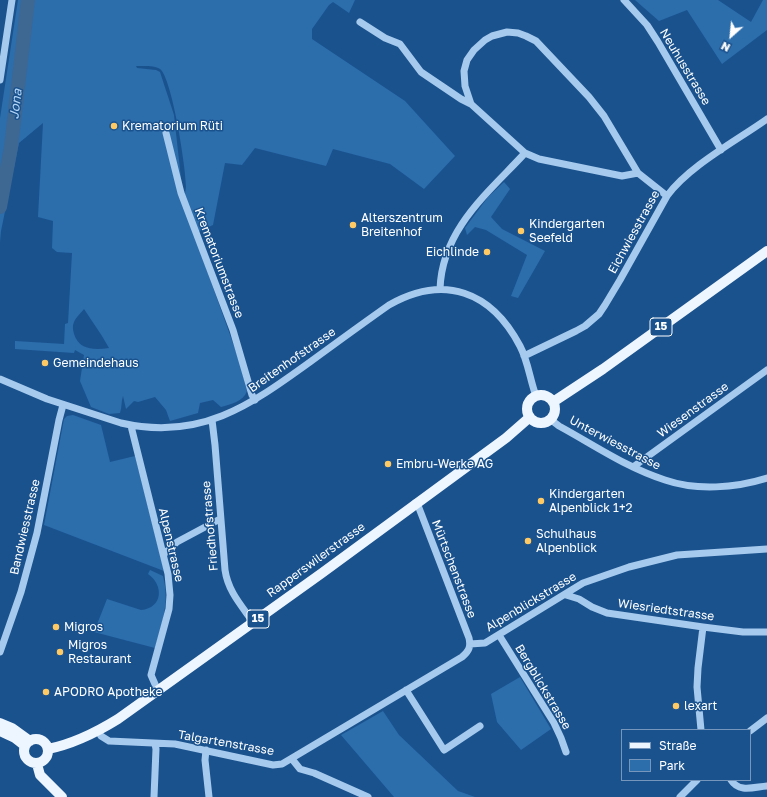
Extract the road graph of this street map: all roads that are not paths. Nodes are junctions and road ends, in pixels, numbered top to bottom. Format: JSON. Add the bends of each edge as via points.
{"nodes":[{"id":1,"x":12,"y":0,"type":"edge"},
{"id":2,"x":624,"y":0,"type":"edge"},
{"id":3,"x":360,"y":22,"type":"dead end"},
{"id":4,"x":0,"y":80,"type":"edge"},
{"id":5,"x":472,"y":104,"type":"junction"},
{"id":6,"x":767,"y":119,"type":"edge"},
{"id":7,"x":166,"y":134,"type":"dead end"},
{"id":8,"x":721,"y":150,"type":"junction"},
{"id":9,"x":525,"y":153,"type":"junction"},
{"id":10,"x":638,"y":173,"type":"junction"},
{"id":11,"x":667,"y":196,"type":"junction"},
{"id":12,"x":767,"y":251,"type":"edge"},
{"id":13,"x":440,"y":289,"type":"junction"},
{"id":14,"x":524,"y":356,"type":"junction"},
{"id":15,"x":767,"y":370,"type":"edge"},
{"id":16,"x":0,"y":379,"type":"edge"},
{"id":17,"x":536,"y":396,"type":"junction"},
{"id":18,"x":255,"y":400,"type":"junction"},
{"id":19,"x":553,"y":402,"type":"junction"},
{"id":20,"x":63,"y":405,"type":"junction"},
{"id":21,"x":530,"y":417,"type":"junction"},
{"id":22,"x":550,"y":419,"type":"junction"},
{"id":23,"x":212,"y":420,"type":"junction"},
{"id":24,"x":131,"y":426,"type":"junction"},
{"id":25,"x":633,"y":467,"type":"junction"},
{"id":26,"x":767,"y":478,"type":"edge"},
{"id":27,"x":415,"y":503,"type":"junction"},
{"id":28,"x":220,"y":519,"type":"junction"},
{"id":29,"x":767,"y":549,"type":"edge"},
{"id":30,"x":164,"y":554,"type":"junction"},
{"id":31,"x":566,"y":595,"type":"junction"},
{"id":32,"x":253,"y":622,"type":"junction"},
{"id":33,"x":703,"y":627,"type":"junction"},
{"id":34,"x":767,"y":632,"type":"edge"},
{"id":35,"x":499,"y":635,"type":"junction"},
{"id":36,"x":470,"y":644,"type":"junction"},
{"id":37,"x":0,"y":652,"type":"edge"},
{"id":38,"x":406,"y":690,"type":"junction"},
{"id":39,"x":158,"y":691,"type":"junction"},
{"id":40,"x":767,"y":718,"type":"edge"},
{"id":41,"x":0,"y":723,"type":"edge"},
{"id":42,"x":480,"y":726,"type":"dead end"},
{"id":43,"x":701,"y":729,"type":"edge"},
{"id":44,"x":751,"y":730,"type":"edge"},
{"id":45,"x":0,"y":731,"type":"edge"},
{"id":46,"x":98,"y":731,"type":"junction"},
{"id":47,"x":28,"y":743,"type":"junction"},
{"id":48,"x":155,"y":744,"type":"junction"},
{"id":49,"x":48,"y":749,"type":"junction"},
{"id":50,"x":206,"y":750,"type":"junction"},
{"id":51,"x":566,"y":752,"type":"dead end"},
{"id":52,"x":292,"y":759,"type":"junction"},
{"id":53,"x":36,"y":764,"type":"junction"},
{"id":54,"x":696,"y":781,"type":"edge"},
{"id":55,"x":732,"y":781,"type":"edge"},
{"id":56,"x":767,"y":786,"type":"edge"},
{"id":57,"x":62,"y":797,"type":"edge"},
{"id":58,"x":154,"y":797,"type":"edge"},
{"id":59,"x":209,"y":797,"type":"edge"},
{"id":60,"x":368,"y":797,"type":"edge"},
{"id":61,"x":680,"y":797,"type":"edge"}],
"edges":[{"from":1,"to":4,"type":"street"},
{"from":2,"to":8,"type":"street","name":"Neuhusstrasse","via":[[658,42]]},
{"from":3,"to":5,"type":"street","via":[[400,44],[421,72]]},
{"from":5,"to":9,"type":"street"},
{"from":5,"to":10,"type":"street","via":[[465,86],[464,72],[467,60],[474,50],[492,36],[507,32],[526,36],[541,46],[589,97],[604,116]]},
{"from":6,"to":8,"type":"street","name":"Eichwiesstrasse"},
{"from":7,"to":18,"type":"street","name":"Krematoriumstrasse","via":[[181,193],[233,330]]},
{"from":8,"to":11,"type":"street","name":"Eichwiesstrasse","via":[[681,180]]},
{"from":9,"to":10,"type":"street","via":[[539,159],[622,176]]},
{"from":9,"to":13,"type":"street","via":[[462,223],[451,241],[445,258]]},
{"from":10,"to":11,"type":"street"},
{"from":11,"to":14,"type":"street","name":"Eichwiesstrasse","via":[[599,314],[576,331]]},
{"from":12,"to":19,"type":"main road","number":"15"},
{"from":13,"to":14,"type":"street","name":"Breitenhofstrasse","via":[[466,294],[489,308],[510,330]]},
{"from":13,"to":18,"type":"street","name":"Breitenhofstrasse","via":[[415,293],[389,305]]},
{"from":14,"to":17,"type":"street","name":"Breitenhofstrasse"},
{"from":15,"to":25,"type":"street","name":"Wiesenstrasse"},
{"from":16,"to":20,"type":"street","name":"Breitenhofstrasse"},
{"from":17,"to":19,"type":"main road","via":[[544,395]]},
{"from":17,"to":21,"type":"main road","via":[[528,404]]},
{"from":18,"to":23,"type":"street","name":"Breitenhofstrasse"},
{"from":19,"to":22,"type":"main road","via":[[555,409]]},
{"from":20,"to":24,"type":"street","name":"Breitenhofstrasse"},
{"from":20,"to":37,"type":"street","name":"Bandwiesstrasse","via":[[37,533],[21,592]]},
{"from":21,"to":22,"type":"main road","via":[[541,422]]},
{"from":21,"to":27,"type":"main road","name":"Rapperswilerstrasse","number":"15","via":[[506,438]]},
{"from":22,"to":25,"type":"street","name":"Unterwiesstrasse"},
{"from":23,"to":24,"type":"street","name":"Breitenhofstrasse","via":[[172,427]]},
{"from":23,"to":28,"type":"street","name":"Friedhofstrasse"},
{"from":24,"to":30,"type":"street","name":"Alpenstrasse"},
{"from":25,"to":26,"type":"street","name":"Unterwiesstrasse","via":[[666,481],[694,486],[724,486]]},
{"from":27,"to":32,"type":"main road","name":"Rapperswilerstrasse","number":"15"},
{"from":27,"to":36,"type":"street","name":"Mürtschenstrasse"},
{"from":28,"to":30,"type":"street","via":[[177,542]]},
{"from":28,"to":32,"type":"street","name":"Friedhofstrasse","via":[[227,582]]},
{"from":29,"to":31,"type":"street","name":"Alpenblickstrasse","via":[[677,555],[629,567],[583,583]]},
{"from":30,"to":39,"type":"street","name":"Alpenstrasse","via":[[170,595],[169,609],[151,675]]},
{"from":31,"to":33,"type":"street","name":"Wiesriedtstrasse","via":[[607,613]]},
{"from":31,"to":35,"type":"street","name":"Alpenblickstrasse"},
{"from":32,"to":39,"type":"main road","name":"Rapperswilerstrasse","number":"15"},
{"from":33,"to":34,"type":"street","name":"Wiesriedtstrasse"},
{"from":33,"to":43,"type":"street","via":[[697,687]]},
{"from":35,"to":36,"type":"street","name":"Alpenblickstrasse","via":[[485,643]]},
{"from":35,"to":51,"type":"street","name":"Bergblickstrasse","via":[[554,723]]},
{"from":36,"to":38,"type":"street","via":[[462,657]]},
{"from":38,"to":42,"type":"street","via":[[444,750]]},
{"from":38,"to":52,"type":"street"},
{"from":39,"to":46,"type":"main road","name":"Rapperswilerstrasse","number":"15"},
{"from":40,"to":44,"type":"street"},
{"from":41,"to":47,"type":"main road","via":[[12,728]]},
{"from":45,"to":47,"type":"main road"},
{"from":46,"to":48,"type":"street","name":"Talgartenstrasse","via":[[109,741]]},
{"from":46,"to":49,"type":"main road","name":"Rapperswilerstrasse","number":"15","via":[[60,747]]},
{"from":47,"to":49,"type":"main road","via":[[42,740]]},
{"from":47,"to":53,"type":"main road","via":[[25,756]]},
{"from":48,"to":50,"type":"street","name":"Talgartenstrasse","via":[[175,744]]},
{"from":48,"to":58,"type":"street"},
{"from":49,"to":53,"type":"main road","via":[[47,757]]},
{"from":50,"to":52,"type":"street","name":"Talgartenstrasse","via":[[273,764],[282,764]]},
{"from":50,"to":59,"type":"street"},
{"from":52,"to":60,"type":"street","via":[[300,769]]},
{"from":53,"to":57,"type":"main road","via":[[40,774]]},
{"from":54,"to":61,"type":"street"},
{"from":55,"to":56,"type":"street","via":[[742,789]]}]}
